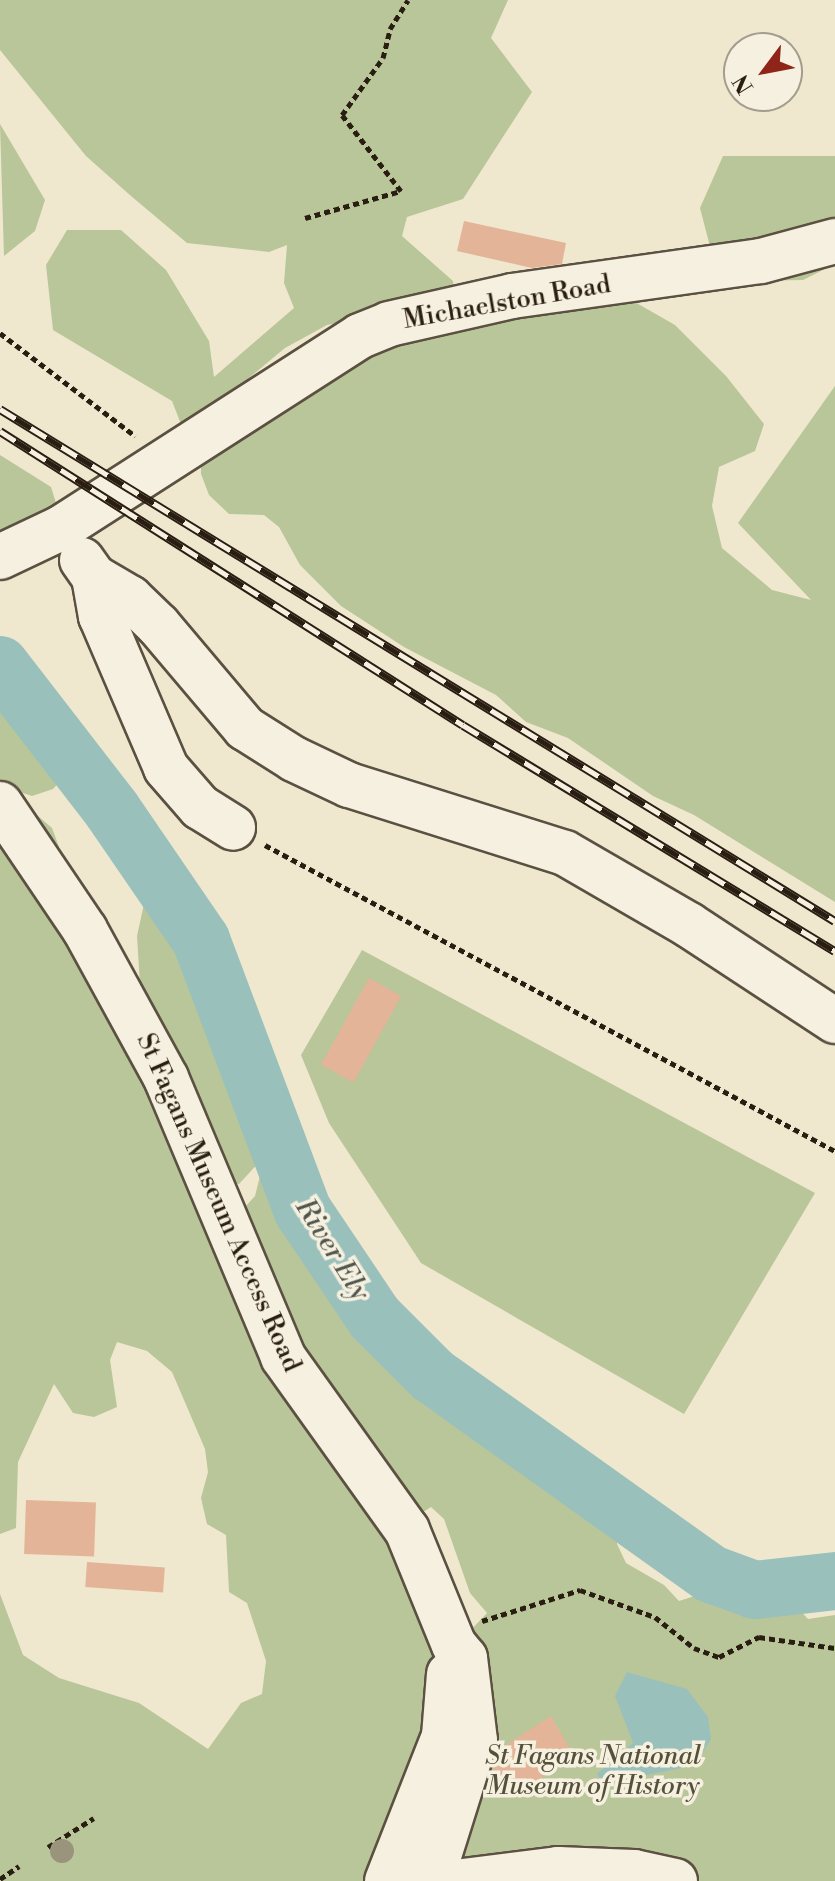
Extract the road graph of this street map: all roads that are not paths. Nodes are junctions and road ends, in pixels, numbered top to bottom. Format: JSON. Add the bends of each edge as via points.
{"nodes":[{"id":1,"x":835,"y":241,"type":"edge"},
{"id":2,"x":61,"y":528,"type":"junction"},
{"id":3,"x":0,"y":557,"type":"edge"},
{"id":4,"x":94,"y":577,"type":"junction"},
{"id":5,"x":0,"y":804,"type":"edge"},
{"id":6,"x":233,"y":828,"type":"road end"},
{"id":7,"x":835,"y":1021,"type":"edge"},
{"id":8,"x":450,"y":1768,"type":"junction"},
{"id":9,"x":387,"y":1881,"type":"edge"},
{"id":10,"x":431,"y":1881,"type":"edge"},
{"id":11,"x":463,"y":1881,"type":"edge"},
{"id":12,"x":675,"y":1881,"type":"edge"}],
"edges":[{"from":1,"to":2,"type":"street","name":"Michaelston Road","via":[[761,261],[512,296],[389,324],[348,344]]},
{"from":2,"to":3,"type":"street","name":"Michaelston Road"},
{"from":2,"to":4,"type":"street"},
{"from":4,"to":6,"type":"street","via":[[101,616],[166,768],[200,807]]},
{"from":4,"to":7,"type":"street","via":[[130,598],[158,625],[245,728],[294,759],[349,785],[565,853],[689,925]]},
{"from":5,"to":8,"type":"street","name":"St Fagans Museum Access Road","via":[[85,930],[166,1078],[283,1357],[407,1530],[465,1658],[475,1712],[475,1741]]},
{"from":8,"to":9,"type":"street","name":"St Fagans Museum Access Road"},
{"from":8,"to":10,"type":"street","name":"St Fagans Museum Access Road"},
{"from":11,"to":12,"type":"street","via":[[558,1869],[634,1872]]}]}
